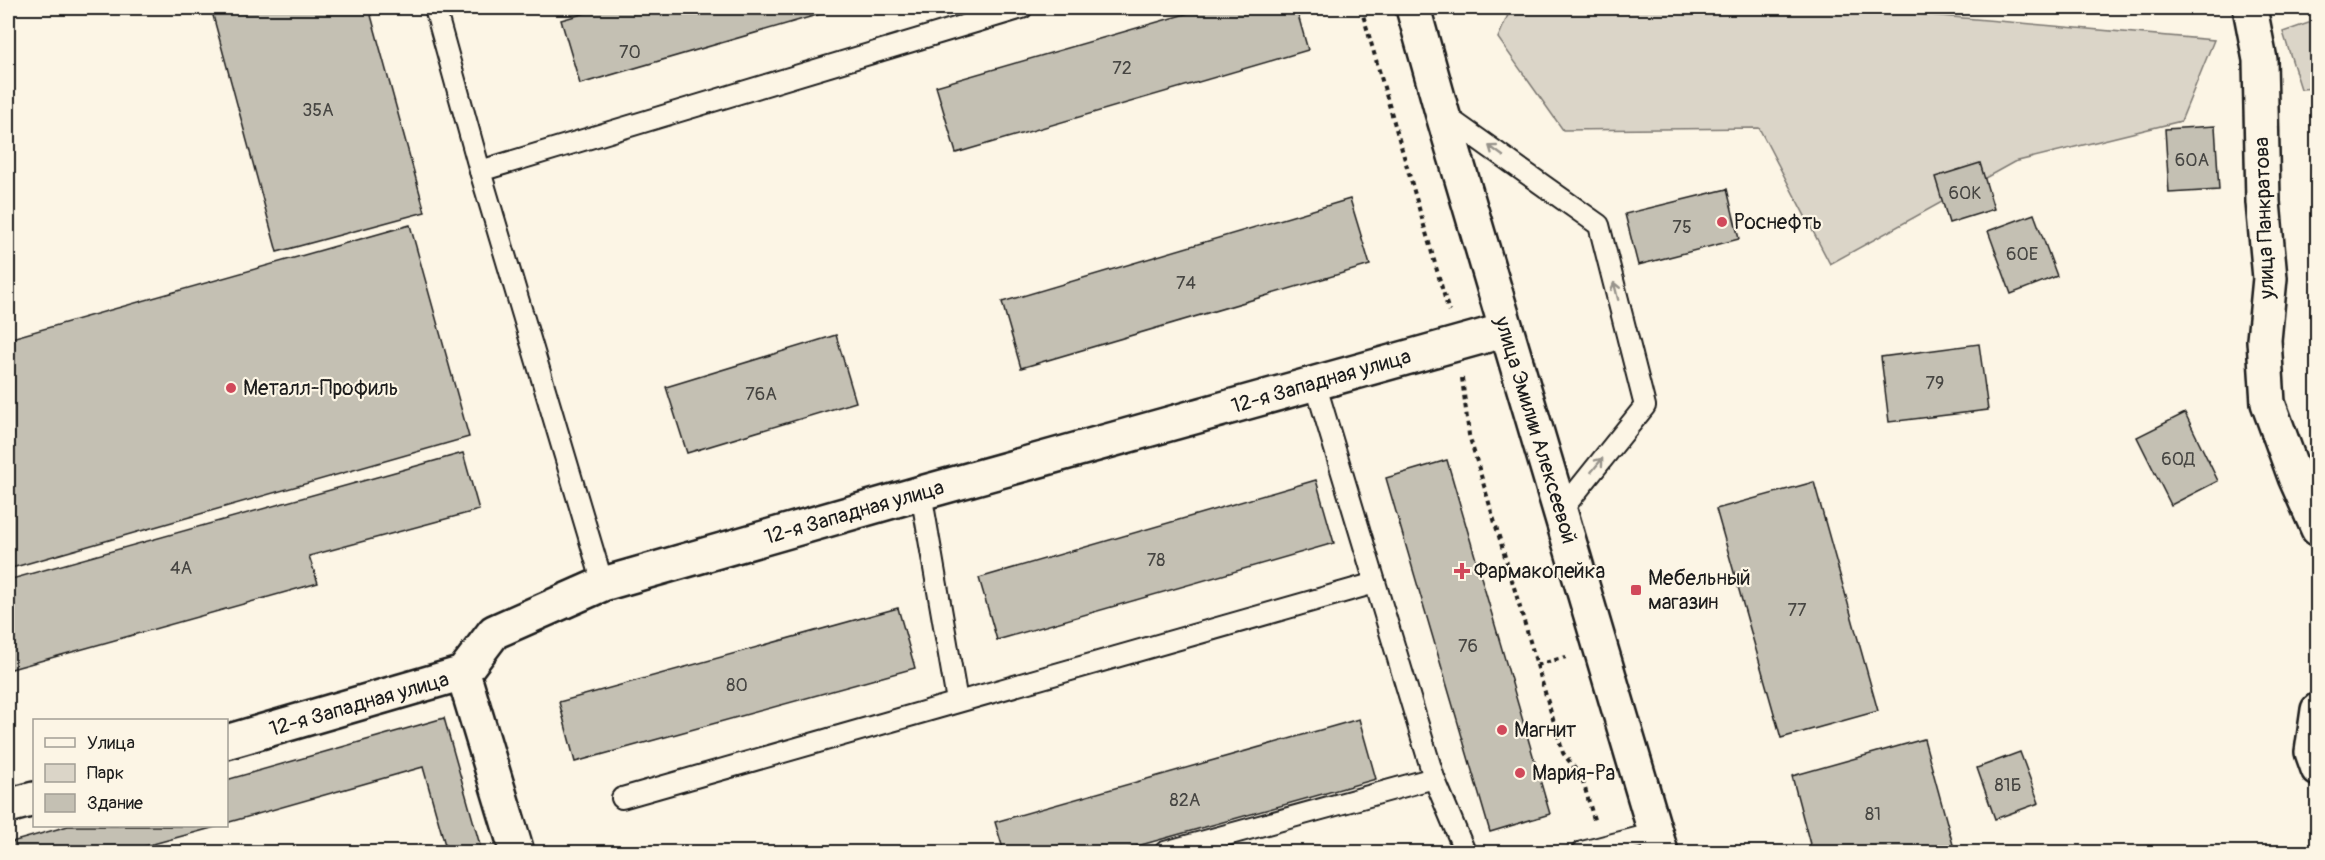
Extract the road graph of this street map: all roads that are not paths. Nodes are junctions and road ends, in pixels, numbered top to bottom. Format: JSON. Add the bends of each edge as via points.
{"nodes":[{"id":1,"x":435,"y":8,"type":"edge"},
{"id":2,"x":1022,"y":8,"type":"edge"},
{"id":3,"x":1413,"y":8,"type":"edge"},
{"id":4,"x":2250,"y":8,"type":"edge"},
{"id":5,"x":1442,"y":112,"type":"junction"},
{"id":6,"x":480,"y":171,"type":"junction"},
{"id":7,"x":1506,"y":330,"type":"junction"},
{"id":8,"x":1315,"y":383,"type":"junction"},
{"id":9,"x":921,"y":493,"type":"junction"},
{"id":10,"x":1561,"y":511,"type":"junction"},
{"id":11,"x":2318,"y":528,"type":"edge"},
{"id":12,"x":1375,"y":583,"type":"junction"},
{"id":13,"x":603,"y":584,"type":"junction"},
{"id":14,"x":463,"y":673,"type":"junction"},
{"id":15,"x":957,"y":701,"type":"junction"},
{"id":16,"x":2318,"y":710,"type":"edge"},
{"id":17,"x":228,"y":741,"type":"edge"},
{"id":18,"x":2318,"y":769,"type":"edge"},
{"id":19,"x":1434,"y":778,"type":"junction"},
{"id":20,"x":622,"y":798,"type":"dead end"},
{"id":21,"x":33,"y":799,"type":"edge"},
{"id":22,"x":8,"y":806,"type":"edge"},
{"id":23,"x":1659,"y":843,"type":"edge"},
{"id":24,"x":517,"y":852,"type":"edge"},
{"id":25,"x":1165,"y":852,"type":"edge"},
{"id":26,"x":1466,"y":852,"type":"edge"},
{"id":27,"x":1582,"y":852,"type":"edge"}],
"edges":[{"from":1,"to":6,"type":"lane"},
{"from":2,"to":6,"type":"lane"},
{"from":3,"to":5,"type":"street","name":"улица Эмилии Алексеевой"},
{"from":4,"to":11,"type":"street","name":"улица Панкратова","via":[[2260,60],[2263,202],[2270,278],[2264,340],[2268,403]]},
{"from":5,"to":7,"type":"street","name":"улица Эмилии Алексеевой"},
{"from":10,"to":5,"type":"lane","one_way":true,"via":[[1645,406],[1599,225]]},
{"from":6,"to":13,"type":"lane"},
{"from":7,"to":8,"type":"street","name":"12-я Западная улица"},
{"from":7,"to":10,"type":"street","name":"улица Эмилии Алексеевой"},
{"from":8,"to":9,"type":"street","name":"12-я Западная улица"},
{"from":8,"to":12,"type":"lane"},
{"from":9,"to":13,"type":"street","name":"12-я Западная улица"},
{"from":9,"to":15,"type":"lane"},
{"from":10,"to":23,"type":"street","name":"улица Эмилии Алексеевой"},
{"from":12,"to":15,"type":"lane"},
{"from":12,"to":19,"type":"lane"},
{"from":13,"to":14,"type":"street","name":"12-я Западная улица","via":[[494,632]]},
{"from":14,"to":17,"type":"street","name":"12-я Западная улица"},
{"from":14,"to":24,"type":"street"},
{"from":15,"to":20,"type":"lane"},
{"from":16,"to":18,"type":"street","via":[[2312,752]]},
{"from":19,"to":25,"type":"lane"},
{"from":19,"to":26,"type":"lane"},
{"from":21,"to":22,"type":"street"},
{"from":23,"to":27,"type":"lane"}]}
